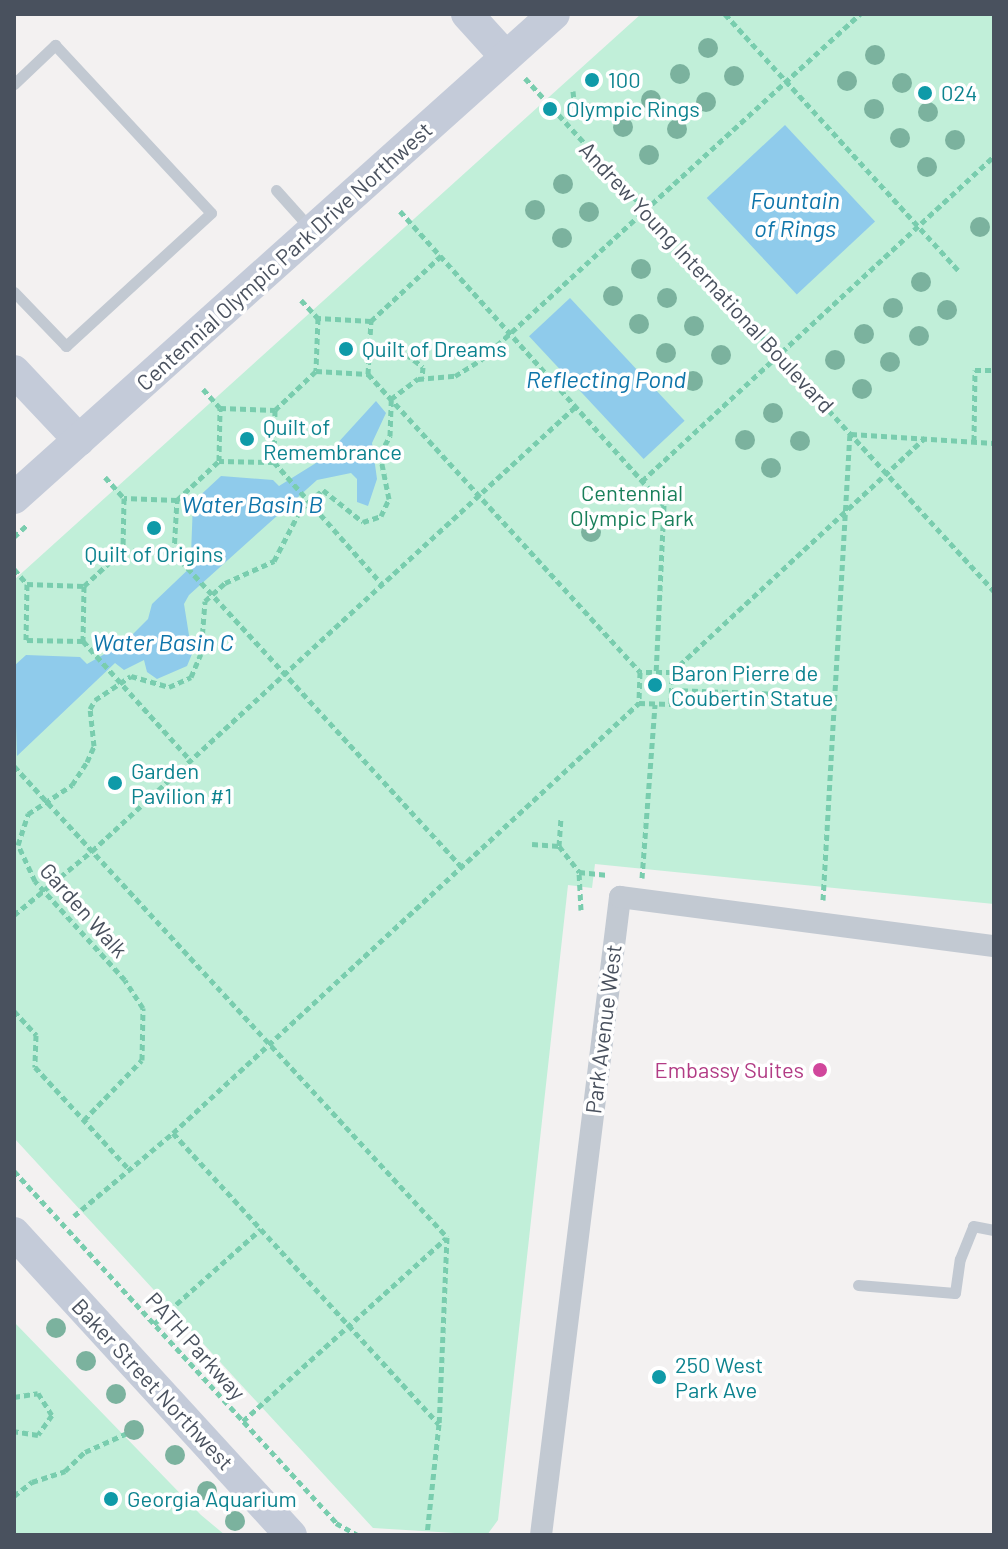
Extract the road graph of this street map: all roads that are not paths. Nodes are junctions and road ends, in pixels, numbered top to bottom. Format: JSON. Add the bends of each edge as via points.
{"nodes":[{"id":1,"x":467,"y":14,"type":"edge"},
{"id":2,"x":554,"y":14,"type":"edge"},
{"id":3,"x":506,"y":57,"type":"junction"},
{"id":4,"x":14,"y":84,"type":"edge"},
{"id":5,"x":276,"y":190,"type":"dead end"},
{"id":6,"x":311,"y":229,"type":"junction"},
{"id":7,"x":14,"y":292,"type":"edge"},
{"id":8,"x":14,"y":371,"type":"edge"},
{"id":9,"x":79,"y":440,"type":"junction"},
{"id":10,"x":14,"y":498,"type":"edge"},
{"id":11,"x":994,"y":946,"type":"edge"},
{"id":12,"x":994,"y":1230,"type":"edge"},
{"id":13,"x":14,"y":1233,"type":"edge"},
{"id":14,"x":858,"y":1285,"type":"dead end"},
{"id":15,"x":291,"y":1535,"type":"edge"},
{"id":16,"x":541,"y":1535,"type":"edge"}],
"edges":[{"from":1,"to":3,"type":"street"},
{"from":2,"to":3,"type":"street","name":"Centennial Olympic Park Drive Northwest"},
{"from":3,"to":6,"type":"street","name":"Centennial Olympic Park Drive Northwest"},
{"from":4,"to":7,"type":"lane","via":[[55,45],[211,213],[66,346]]},
{"from":5,"to":6,"type":"lane"},
{"from":6,"to":9,"type":"street","name":"Centennial Olympic Park Drive Northwest"},
{"from":8,"to":9,"type":"street"},
{"from":9,"to":10,"type":"street","name":"Centennial Olympic Park Drive Northwest"},
{"from":11,"to":16,"type":"street","name":"Park Avenue West","via":[[620,897]]},
{"from":12,"to":14,"type":"lane","via":[[973,1226],[955,1293]]},
{"from":13,"to":15,"type":"street","name":"Baker Street Northwest"}]}
